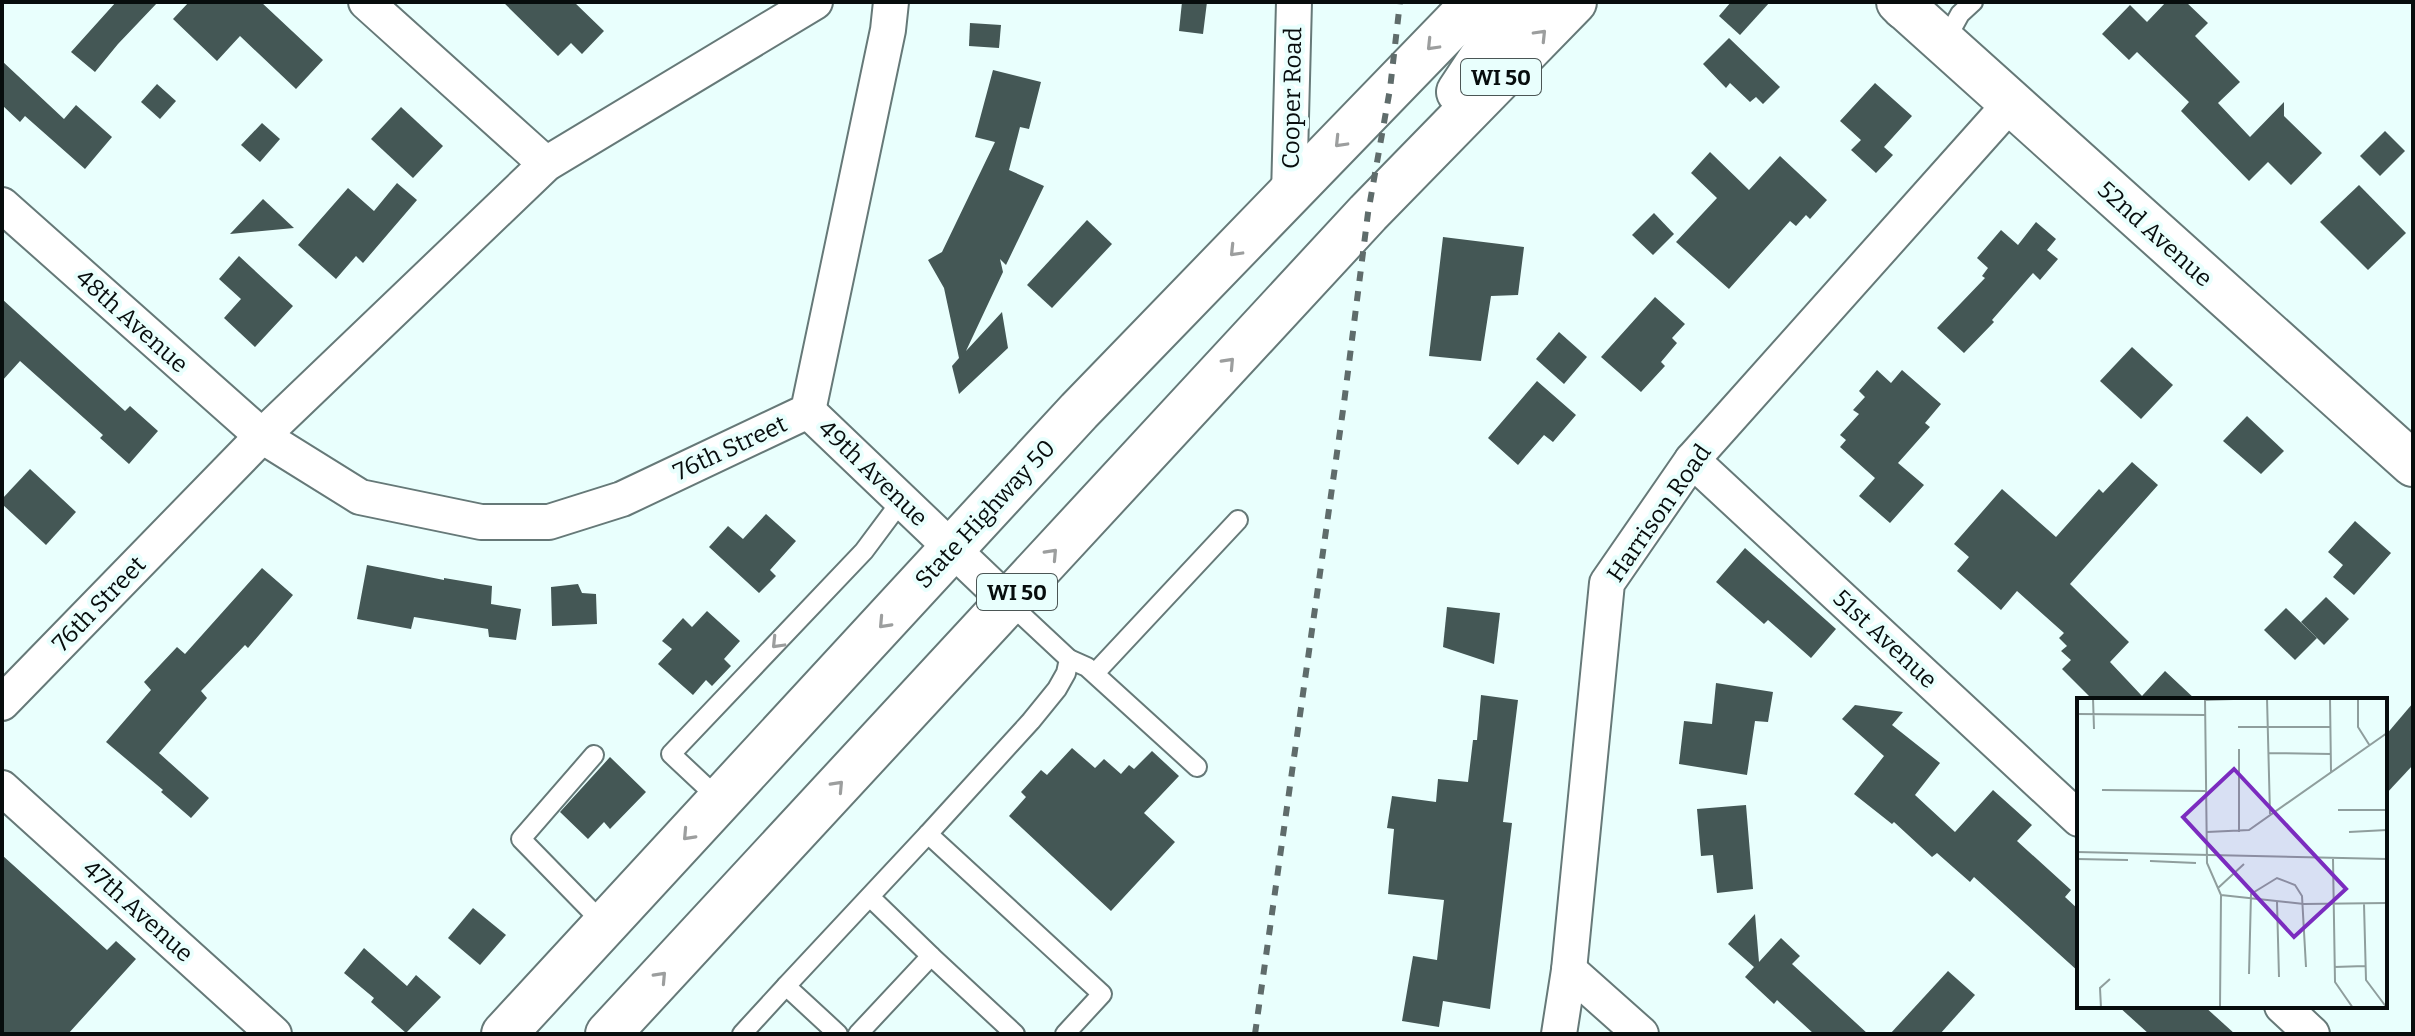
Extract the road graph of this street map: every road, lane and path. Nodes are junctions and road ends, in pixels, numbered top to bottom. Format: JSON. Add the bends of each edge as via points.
{"nodes":[{"id":1,"x":366,"y":2,"type":"edge"},
{"id":2,"x":815,"y":2,"type":"edge"},
{"id":3,"x":891,"y":2,"type":"edge"},
{"id":4,"x":1294,"y":2,"type":"edge"},
{"id":5,"x":1475,"y":2,"type":"edge"},
{"id":6,"x":1524,"y":2,"type":"edge"},
{"id":7,"x":1574,"y":2,"type":"edge"},
{"id":8,"x":1973,"y":2,"type":"edge"},
{"id":9,"x":1902,"y":4,"type":"edge"},
{"id":10,"x":1944,"y":43,"type":"junction"},
{"id":11,"x":2010,"y":104,"type":"junction"},
{"id":12,"x":1428,"y":151,"type":"junction"},
{"id":13,"x":546,"y":164,"type":"junction"},
{"id":14,"x":1289,"y":195,"type":"junction"},
{"id":15,"x":2,"y":205,"type":"edge"},
{"id":16,"x":808,"y":411,"type":"junction"},
{"id":17,"x":262,"y":436,"type":"junction"},
{"id":18,"x":1692,"y":460,"type":"junction"},
{"id":19,"x":2413,"y":464,"type":"edge"},
{"id":20,"x":902,"y":500,"type":"junction"},
{"id":21,"x":1238,"y":520,"type":"dead end"},
{"id":22,"x":953,"y":548,"type":"junction"},
{"id":23,"x":1008,"y":602,"type":"junction"},
{"id":24,"x":1069,"y":659,"type":"junction"},
{"id":25,"x":1095,"y":673,"type":"junction"},
{"id":26,"x":2,"y":703,"type":"edge"},
{"id":27,"x":594,"y":755,"type":"dead end"},
{"id":28,"x":1197,"y":767,"type":"dead end"},
{"id":29,"x":2,"y":788,"type":"edge"},
{"id":30,"x":720,"y":800,"type":"junction"},
{"id":31,"x":2077,"y":817,"type":"edge"},
{"id":32,"x":928,"y":834,"type":"junction"},
{"id":33,"x":870,"y":897,"type":"junction"},
{"id":34,"x":605,"y":925,"type":"junction"},
{"id":35,"x":931,"y":956,"type":"junction"},
{"id":36,"x":1569,"y":970,"type":"junction"},
{"id":37,"x":786,"y":986,"type":"junction"},
{"id":38,"x":2284,"y":1008,"type":"edge"},
{"id":39,"x":274,"y":1034,"type":"edge"},
{"id":40,"x":504,"y":1034,"type":"edge"},
{"id":41,"x":608,"y":1034,"type":"edge"},
{"id":42,"x":742,"y":1034,"type":"edge"},
{"id":43,"x":838,"y":1034,"type":"edge"},
{"id":44,"x":858,"y":1034,"type":"edge"},
{"id":45,"x":1015,"y":1034,"type":"edge"},
{"id":46,"x":1065,"y":1034,"type":"edge"},
{"id":47,"x":1559,"y":1034,"type":"edge"},
{"id":48,"x":1641,"y":1034,"type":"edge"},
{"id":49,"x":2312,"y":1034,"type":"edge"}],
"edges":[{"from":1,"to":13,"type":"street"},
{"from":2,"to":13,"type":"street","name":"76th Street"},
{"from":3,"to":16,"type":"street","name":"76th Street"},
{"from":4,"to":14,"type":"street","name":"Cooper Road"},
{"from":5,"to":14,"type":"main road","name":"State Highway 50","number":"WI 50","one_way":true},
{"from":6,"to":12,"type":"main road","via":[[1467,78]]},
{"from":12,"to":7,"type":"main road","number":"WI 50","one_way":true},
{"from":8,"to":10,"type":"lane"},
{"from":9,"to":10,"type":"main road","name":"52nd Avenue"},
{"from":10,"to":11,"type":"main road","name":"52nd Avenue"},
{"from":11,"to":18,"type":"street","name":"Harrison Road"},
{"from":11,"to":19,"type":"main road","name":"52nd Avenue"},
{"from":23,"to":12,"type":"main road","number":"WI 50","one_way":true},
{"from":13,"to":17,"type":"street","name":"76th Street"},
{"from":14,"to":22,"type":"main road","name":"State Highway 50","number":"WI 50","one_way":true},
{"from":15,"to":17,"type":"street","name":"48th Avenue"},
{"from":16,"to":17,"type":"street","name":"76th Street","via":[[622,499],[549,522],[481,522],[360,497]]},
{"from":16,"to":20,"type":"street","name":"49th Avenue"},
{"from":17,"to":26,"type":"street","name":"76th Street"},
{"from":18,"to":31,"type":"street","name":"51st Avenue"},
{"from":18,"to":36,"type":"street","name":"Harrison Road","via":[[1607,583]]},
{"from":20,"to":22,"type":"street","name":"49th Avenue"},
{"from":20,"to":30,"type":"lane","one_way":true,"via":[[864,551],[671,754]]},
{"from":21,"to":25,"type":"lane"},
{"from":22,"to":23,"type":"street","name":"49th Avenue"},
{"from":22,"to":30,"type":"main road","name":"State Highway 50","number":"WI 50","one_way":true},
{"from":23,"to":24,"type":"lane"},
{"from":41,"to":23,"type":"main road","number":"WI 50","one_way":true},
{"from":24,"to":25,"type":"lane"},
{"from":24,"to":32,"type":"lane","via":[[1057,689]]},
{"from":25,"to":28,"type":"lane"},
{"from":27,"to":34,"type":"lane","via":[[521,839]]},
{"from":29,"to":39,"type":"street","name":"47th Avenue"},
{"from":30,"to":34,"type":"main road","name":"State Highway 50","number":"WI 50","one_way":true},
{"from":32,"to":33,"type":"lane"},
{"from":32,"to":46,"type":"lane","via":[[1102,994]]},
{"from":33,"to":35,"type":"lane"},
{"from":33,"to":37,"type":"lane"},
{"from":34,"to":40,"type":"main road","name":"State Highway 50","number":"WI 50"},
{"from":35,"to":44,"type":"lane"},
{"from":35,"to":45,"type":"lane"},
{"from":36,"to":47,"type":"street","name":"Harrison Road"},
{"from":36,"to":48,"type":"street"},
{"from":37,"to":42,"type":"lane"},
{"from":37,"to":43,"type":"lane"},
{"from":38,"to":49,"type":"street"}]}
